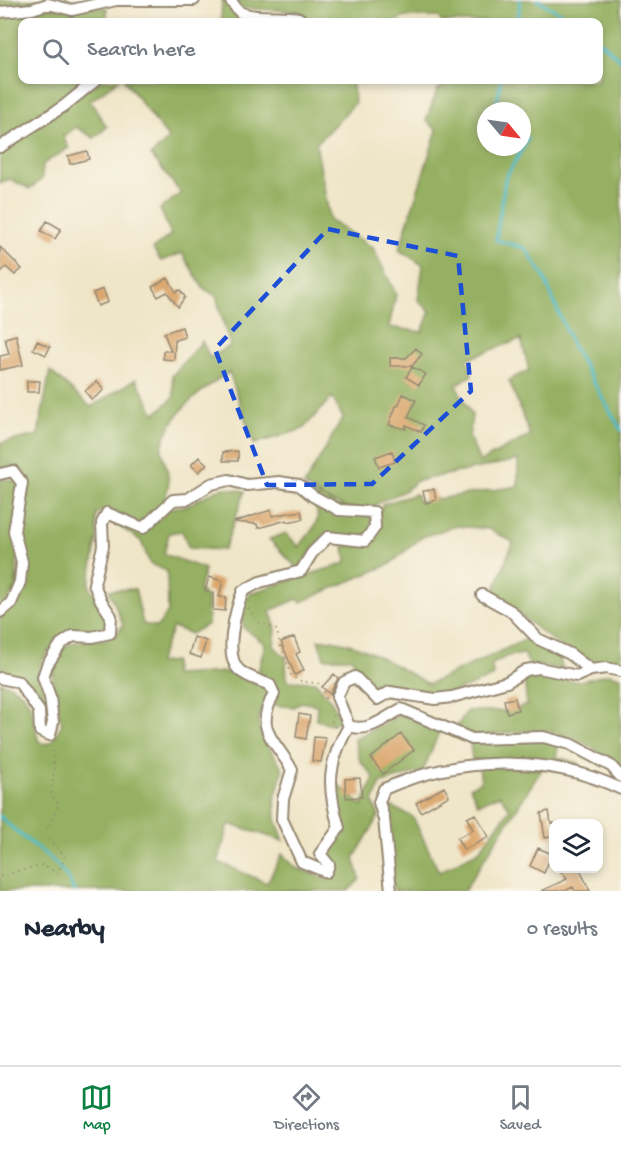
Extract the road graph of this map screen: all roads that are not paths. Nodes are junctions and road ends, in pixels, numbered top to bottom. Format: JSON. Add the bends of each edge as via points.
{"nodes":[{"id":1,"x":134,"y":0,"type":"edge"},
{"id":2,"x":194,"y":0,"type":"edge"},
{"id":3,"x":230,"y":0,"type":"edge"},
{"id":4,"x":0,"y":12,"type":"edge"},
{"id":5,"x":299,"y":18,"type":"edge"},
{"id":6,"x":91,"y":84,"type":"edge"},
{"id":7,"x":0,"y":147,"type":"edge"},
{"id":8,"x":0,"y":474,"type":"edge"},
{"id":9,"x":482,"y":595,"type":"dead end"},
{"id":10,"x":0,"y":612,"type":"edge"},
{"id":11,"x":591,"y":670,"type":"junction"},
{"id":12,"x":621,"y":671,"type":"edge"},
{"id":13,"x":0,"y":678,"type":"edge"},
{"id":14,"x":349,"y":726,"type":"junction"},
{"id":15,"x":621,"y":777,"type":"edge"},
{"id":16,"x":621,"y":789,"type":"edge"},
{"id":17,"x":392,"y":891,"type":"edge"}],
"edges":[{"from":1,"to":2,"type":"street"},
{"from":1,"to":4,"type":"street","via":[[72,10],[48,4]]},
{"from":3,"to":5,"type":"street","via":[[240,12]]},
{"from":6,"to":7,"type":"street"},
{"from":8,"to":10,"type":"street","via":[[13,471],[22,483],[14,531],[22,562],[20,582],[11,603]]},
{"from":9,"to":11,"type":"street","via":[[511,611],[538,639],[570,654]]},
{"from":11,"to":12,"type":"street"},
{"from":11,"to":14,"type":"street","via":[[577,676],[539,668],[525,670],[507,682],[435,699],[390,692],[377,699],[355,678],[344,682],[337,697]]},
{"from":13,"to":14,"type":"street","via":[[19,682],[39,711],[40,731],[50,735],[51,705],[43,677],[47,665],[61,644],[73,636],[110,633],[111,616],[94,584],[103,546],[102,523],[107,513],[143,528],[173,500],[188,499],[211,484],[230,480],[247,485],[279,482],[299,485],[339,510],[374,512],[375,527],[365,541],[328,537],[301,571],[243,591],[237,611],[232,657],[239,670],[270,685],[274,694],[267,707],[265,728],[292,770],[283,799],[282,819],[302,862],[326,872],[329,865],[320,854],[339,828],[330,792],[330,771]]},
{"from":14,"to":15,"type":"street","via":[[359,729],[373,725],[401,709],[472,739],[543,737],[570,744],[611,766]]},
{"from":16,"to":17,"type":"street","via":[[544,766],[472,763],[384,789],[379,802]]}]}
